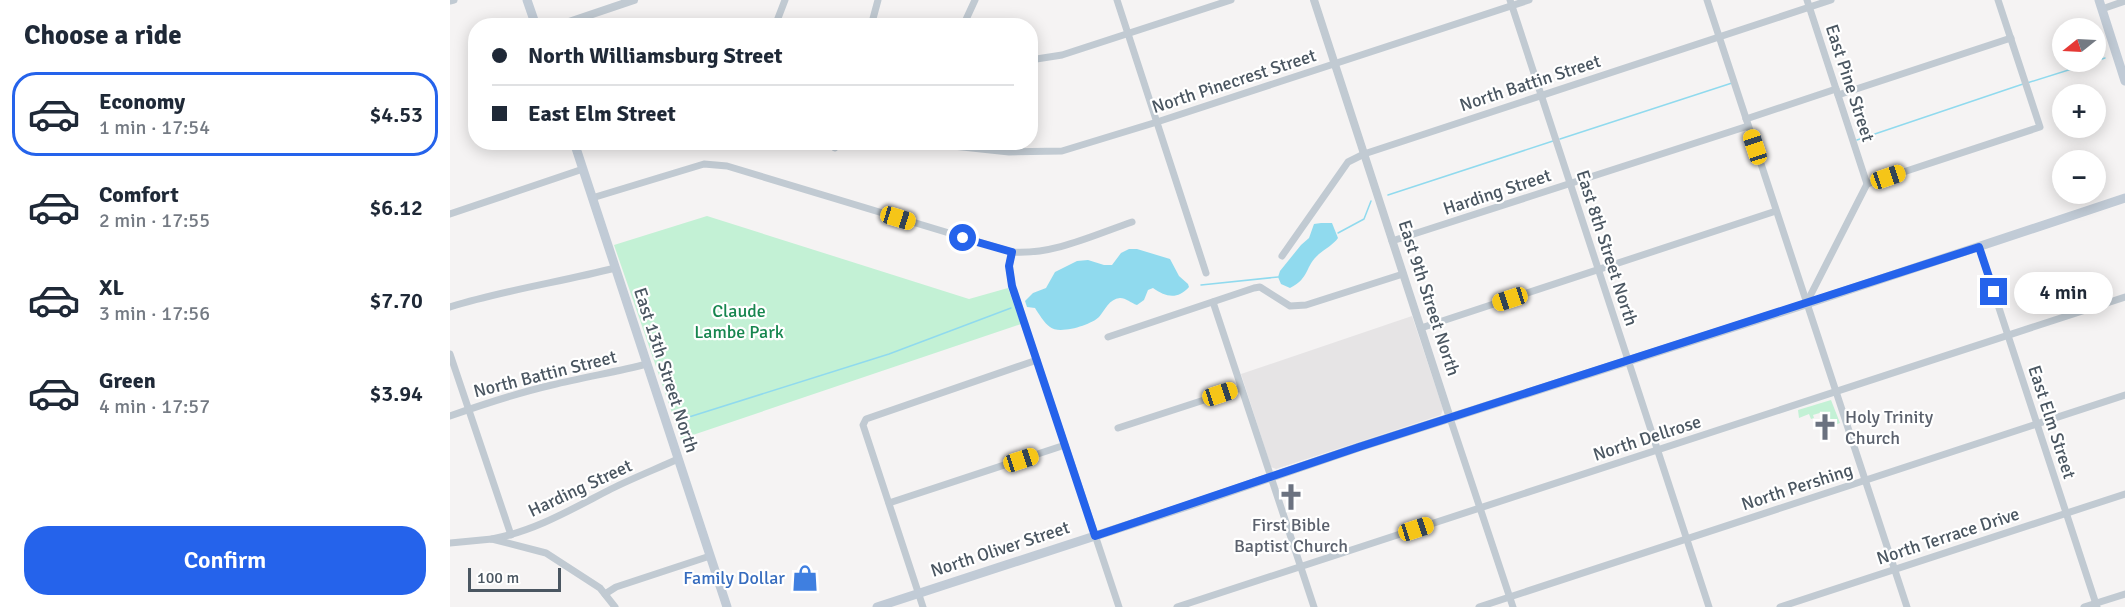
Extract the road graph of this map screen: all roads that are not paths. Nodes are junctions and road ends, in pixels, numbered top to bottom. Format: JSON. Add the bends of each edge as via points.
{"nodes":[{"id":1,"x":527,"y":0,"type":"edge"},
{"id":2,"x":634,"y":0,"type":"edge"},
{"id":3,"x":785,"y":0,"type":"edge"},
{"id":4,"x":878,"y":0,"type":"edge"},
{"id":5,"x":975,"y":0,"type":"edge"},
{"id":6,"x":1117,"y":0,"type":"edge"},
{"id":7,"x":1231,"y":0,"type":"edge"},
{"id":8,"x":1314,"y":0,"type":"edge"},
{"id":9,"x":1529,"y":0,"type":"edge"},
{"id":10,"x":1707,"y":0,"type":"edge"},
{"id":11,"x":1831,"y":0,"type":"edge"},
{"id":12,"x":1998,"y":0,"type":"edge"},
{"id":13,"x":2125,"y":2,"type":"edge"},
{"id":14,"x":1511,"y":3,"type":"edge"},
{"id":15,"x":1808,"y":4,"type":"edge"},
{"id":16,"x":2100,"y":4,"type":"edge"},
{"id":17,"x":533,"y":18,"type":"edge"},
{"id":18,"x":581,"y":18,"type":"edge"},
{"id":19,"x":778,"y":18,"type":"edge"},
{"id":20,"x":873,"y":18,"type":"edge"},
{"id":21,"x":967,"y":18,"type":"edge"},
{"id":22,"x":1128,"y":33,"type":"junction"},
{"id":23,"x":1719,"y":37,"type":"junction"},
{"id":24,"x":2011,"y":38,"type":"junction"},
{"id":25,"x":1038,"y":59,"type":"edge"},
{"id":26,"x":1335,"y":64,"type":"junction"},
{"id":27,"x":2125,"y":81,"type":"edge"},
{"id":28,"x":1837,"y":92,"type":"junction"},
{"id":29,"x":1541,"y":95,"type":"junction"},
{"id":30,"x":1157,"y":122,"type":"junction"},
{"id":31,"x":1747,"y":122,"type":"junction"},
{"id":32,"x":577,"y":150,"type":"edge"},
{"id":33,"x":990,"y":150,"type":"edge"},
{"id":34,"x":1364,"y":154,"type":"junction"},
{"id":35,"x":583,"y":169,"type":"junction"},
{"id":36,"x":1570,"y":184,"type":"junction"},
{"id":37,"x":1867,"y":184,"type":"junction"},
{"id":38,"x":592,"y":198,"type":"junction"},
{"id":39,"x":2125,"y":198,"type":"edge"},
{"id":40,"x":1776,"y":211,"type":"junction"},
{"id":41,"x":450,"y":214,"type":"edge"},
{"id":42,"x":1132,"y":222,"type":"dead end"},
{"id":43,"x":1392,"y":241,"type":"junction"},
{"id":44,"x":1979,"y":247,"type":"junction"},
{"id":45,"x":1012,"y":252,"type":"junction"},
{"id":46,"x":1282,"y":256,"type":"dead end"},
{"id":47,"x":615,"y":268,"type":"junction"},
{"id":48,"x":1598,"y":270,"type":"junction"},
{"id":49,"x":1206,"y":273,"type":"dead end"},
{"id":50,"x":1403,"y":274,"type":"junction"},
{"id":51,"x":2125,"y":297,"type":"edge"},
{"id":52,"x":1213,"y":302,"type":"junction"},
{"id":53,"x":1806,"y":304,"type":"junction"},
{"id":54,"x":450,"y":307,"type":"edge"},
{"id":55,"x":1421,"y":328,"type":"junction"},
{"id":56,"x":2008,"y":336,"type":"junction"},
{"id":57,"x":1108,"y":337,"type":"dead end"},
{"id":58,"x":450,"y":354,"type":"edge"},
{"id":59,"x":1037,"y":360,"type":"junction"},
{"id":60,"x":1628,"y":361,"type":"junction"},
{"id":61,"x":647,"y":364,"type":"junction"},
{"id":62,"x":1241,"y":388,"type":"junction"},
{"id":63,"x":1836,"y":393,"type":"junction"},
{"id":64,"x":2125,"y":395,"type":"edge"},
{"id":65,"x":469,"y":409,"type":"junction"},
{"id":66,"x":450,"y":416,"type":"edge"},
{"id":67,"x":1450,"y":418,"type":"junction"},
{"id":68,"x":2037,"y":424,"type":"junction"},
{"id":69,"x":1118,"y":428,"type":"dead end"},
{"id":70,"x":1065,"y":445,"type":"junction"},
{"id":71,"x":1658,"y":451,"type":"junction"},
{"id":72,"x":678,"y":459,"type":"junction"},
{"id":73,"x":1270,"y":477,"type":"junction"},
{"id":74,"x":1865,"y":480,"type":"junction"},
{"id":75,"x":2125,"y":494,"type":"edge"},
{"id":76,"x":889,"y":503,"type":"junction"},
{"id":77,"x":1480,"y":508,"type":"junction"},
{"id":78,"x":2066,"y":513,"type":"junction"},
{"id":79,"x":511,"y":535,"type":"junction"},
{"id":80,"x":1095,"y":536,"type":"junction"},
{"id":81,"x":492,"y":539,"type":"junction"},
{"id":82,"x":1687,"y":539,"type":"junction"},
{"id":83,"x":450,"y":543,"type":"edge"},
{"id":84,"x":710,"y":556,"type":"junction"},
{"id":85,"x":1300,"y":568,"type":"junction"},
{"id":86,"x":1894,"y":570,"type":"junction"},
{"id":87,"x":918,"y":593,"type":"junction"},
{"id":88,"x":605,"y":594,"type":"junction"},
{"id":89,"x":2125,"y":594,"type":"edge"},
{"id":90,"x":1510,"y":597,"type":"junction"},
{"id":91,"x":2097,"y":605,"type":"edge"},
{"id":92,"x":727,"y":606,"type":"edge"},
{"id":93,"x":615,"y":607,"type":"edge"},
{"id":94,"x":877,"y":607,"type":"edge"},
{"id":95,"x":923,"y":607,"type":"edge"},
{"id":96,"x":1119,"y":607,"type":"edge"},
{"id":97,"x":1177,"y":607,"type":"edge"},
{"id":98,"x":1314,"y":607,"type":"edge"},
{"id":99,"x":1479,"y":607,"type":"edge"},
{"id":100,"x":1513,"y":607,"type":"edge"},
{"id":101,"x":1709,"y":607,"type":"edge"},
{"id":102,"x":1780,"y":607,"type":"edge"},
{"id":103,"x":1907,"y":607,"type":"edge"},
{"id":104,"x":2084,"y":607,"type":"edge"}],
"edges":[{"from":1,"to":17,"type":"main road"},
{"from":2,"to":18,"type":"street"},
{"from":3,"to":19,"type":"street"},
{"from":4,"to":20,"type":"street"},
{"from":5,"to":21,"type":"street"},
{"from":6,"to":22,"type":"street"},
{"from":7,"to":22,"type":"street"},
{"from":8,"to":26,"type":"street","name":"East 9th Street North"},
{"from":9,"to":14,"type":"street","name":"North Pinecrest Street"},
{"from":10,"to":23,"type":"street"},
{"from":11,"to":15,"type":"street","name":"North Battin Street"},
{"from":12,"to":24,"type":"street"},
{"from":13,"to":16,"type":"street"},
{"from":14,"to":26,"type":"street","name":"North Pinecrest Street"},
{"from":14,"to":29,"type":"street","name":"East 8th Street North"},
{"from":15,"to":23,"type":"street","name":"North Battin Street"},
{"from":15,"to":28,"type":"street","name":"East Pine Street"},
{"from":16,"to":27,"type":"main road"},
{"from":22,"to":25,"type":"street"},
{"from":22,"to":30,"type":"street"},
{"from":23,"to":29,"type":"street","name":"North Battin Street"},
{"from":23,"to":31,"type":"street"},
{"from":24,"to":28,"type":"street","name":"Harding Street"},
{"from":24,"to":37,"type":"street","via":[[2040,127]]},
{"from":26,"to":30,"type":"street","name":"North Pinecrest Street"},
{"from":26,"to":34,"type":"street","name":"East 9th Street North"},
{"from":28,"to":31,"type":"street","name":"Harding Street"},
{"from":28,"to":37,"type":"street","name":"East Pine Street"},
{"from":29,"to":34,"type":"street","name":"North Battin Street"},
{"from":29,"to":36,"type":"street","name":"East 8th Street North"},
{"from":30,"to":33,"type":"street","name":"North Pinecrest Street","via":[[1062,151]]},
{"from":30,"to":49,"type":"street"},
{"from":31,"to":36,"type":"street","name":"Harding Street"},
{"from":31,"to":40,"type":"street"},
{"from":32,"to":35,"type":"main road","name":"East 13th Street North"},
{"from":34,"to":43,"type":"street","name":"East 9th Street North"},
{"from":34,"to":46,"type":"street","name":"North Battin Street","via":[[1348,162]]},
{"from":35,"to":38,"type":"main road","name":"East 13th Street North"},
{"from":35,"to":41,"type":"street"},
{"from":36,"to":43,"type":"street","name":"Harding Street"},
{"from":36,"to":48,"type":"street","name":"East 8th Street North"},
{"from":37,"to":53,"type":"street"},
{"from":38,"to":45,"type":"street","via":[[704,164],[727,166]]},
{"from":38,"to":47,"type":"main road","name":"East 13th Street North"},
{"from":39,"to":44,"type":"main road","name":"North Oliver Street"},
{"from":40,"to":48,"type":"street"},
{"from":40,"to":53,"type":"street"},
{"from":42,"to":45,"type":"street","via":[[1044,251]]},
{"from":43,"to":50,"type":"street","name":"East 9th Street North"},
{"from":44,"to":53,"type":"main road","name":"North Oliver Street"},
{"from":44,"to":56,"type":"street","name":"East Elm Street"},
{"from":45,"to":59,"type":"street","via":[[1009,275]]},
{"from":47,"to":54,"type":"street"},
{"from":47,"to":61,"type":"main road","name":"East 13th Street North"},
{"from":48,"to":55,"type":"street"},
{"from":48,"to":60,"type":"street","name":"East 8th Street North"},
{"from":50,"to":52,"type":"street","via":[[1306,305],[1290,306],[1260,287]]},
{"from":50,"to":55,"type":"street","name":"East 9th Street North"},
{"from":51,"to":56,"type":"street","name":"North Dellrose"},
{"from":52,"to":57,"type":"street"},
{"from":52,"to":62,"type":"street"},
{"from":53,"to":60,"type":"main road","name":"North Oliver Street"},
{"from":53,"to":63,"type":"street"},
{"from":55,"to":67,"type":"street","name":"East 9th Street North"},
{"from":56,"to":63,"type":"street","name":"North Dellrose"},
{"from":56,"to":68,"type":"street","name":"East Elm Street"},
{"from":58,"to":65,"type":"street"},
{"from":59,"to":70,"type":"street"},
{"from":59,"to":76,"type":"street","via":[[866,419],[863,425]]},
{"from":60,"to":67,"type":"main road","name":"North Oliver Street"},
{"from":60,"to":71,"type":"street","name":"East 8th Street North"},
{"from":61,"to":65,"type":"street","name":"North Battin Street"},
{"from":61,"to":72,"type":"main road","name":"East 13th Street North"},
{"from":62,"to":69,"type":"street"},
{"from":62,"to":73,"type":"street"},
{"from":63,"to":71,"type":"street","name":"North Dellrose"},
{"from":63,"to":74,"type":"street"},
{"from":64,"to":68,"type":"street","name":"North Pershing"},
{"from":65,"to":66,"type":"street","name":"North Battin Street"},
{"from":65,"to":79,"type":"street"},
{"from":67,"to":73,"type":"main road","name":"North Oliver Street"},
{"from":67,"to":77,"type":"street","name":"East 9th Street North"},
{"from":68,"to":74,"type":"street","name":"North Pershing"},
{"from":68,"to":78,"type":"street","name":"East Elm Street"},
{"from":70,"to":76,"type":"street"},
{"from":70,"to":80,"type":"street"},
{"from":71,"to":77,"type":"street","name":"North Dellrose"},
{"from":71,"to":82,"type":"street","name":"East 8th Street North"},
{"from":72,"to":79,"type":"street","name":"Harding Street","via":[[550,521]]},
{"from":72,"to":84,"type":"main road","name":"East 13th Street North"},
{"from":73,"to":80,"type":"main road","name":"North Oliver Street"},
{"from":73,"to":85,"type":"street"},
{"from":74,"to":82,"type":"street","name":"North Pershing"},
{"from":74,"to":86,"type":"street"},
{"from":75,"to":78,"type":"street","name":"North Terrace Drive"},
{"from":76,"to":87,"type":"street"},
{"from":77,"to":85,"type":"street","name":"North Dellrose"},
{"from":77,"to":90,"type":"street","name":"East 9th Street North"},
{"from":78,"to":86,"type":"street","name":"North Terrace Drive"},
{"from":78,"to":91,"type":"street","name":"East Elm Street"},
{"from":79,"to":81,"type":"street","name":"Harding Street"},
{"from":80,"to":87,"type":"main road","name":"North Oliver Street"},
{"from":80,"to":96,"type":"street"},
{"from":81,"to":83,"type":"street"},
{"from":81,"to":88,"type":"street","via":[[546,553]]},
{"from":82,"to":90,"type":"street","name":"North Pershing"},
{"from":82,"to":101,"type":"street","name":"East 8th Street North"},
{"from":84,"to":88,"type":"street"},
{"from":84,"to":92,"type":"main road","name":"East 13th Street North"},
{"from":85,"to":97,"type":"street","name":"North Dellrose"},
{"from":85,"to":98,"type":"street"},
{"from":86,"to":102,"type":"street","name":"North Terrace Drive"},
{"from":86,"to":103,"type":"street"},
{"from":87,"to":94,"type":"main road","name":"North Oliver Street"},
{"from":87,"to":95,"type":"street"},
{"from":88,"to":93,"type":"street"},
{"from":89,"to":91,"type":"street"},
{"from":90,"to":99,"type":"street","name":"North Pershing"},
{"from":90,"to":100,"type":"street","name":"East 9th Street North"},
{"from":91,"to":104,"type":"street"}]}
